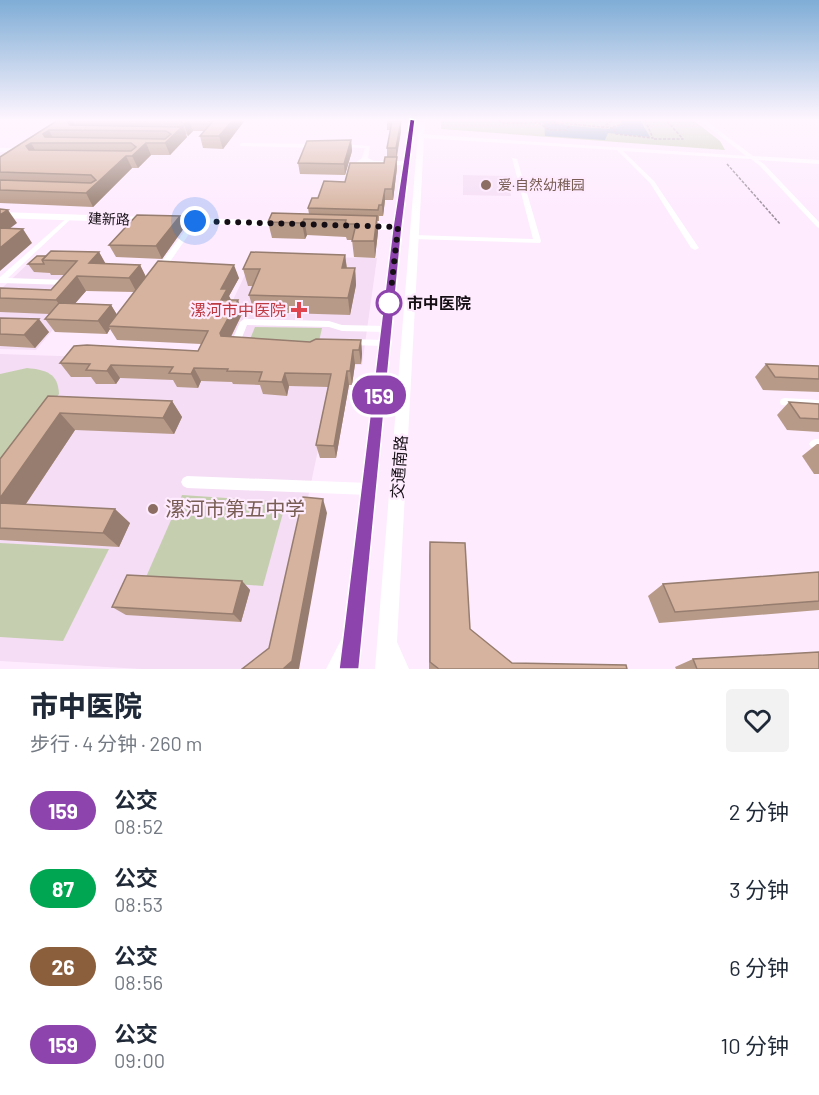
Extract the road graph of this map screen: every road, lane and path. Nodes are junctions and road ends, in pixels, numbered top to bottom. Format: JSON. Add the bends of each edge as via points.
{"nodes":[{"id":1,"x":13,"y":151,"type":"edge"},
{"id":2,"x":367,"y":151,"type":"edge"},
{"id":3,"x":412,"y":151,"type":"edge"},
{"id":4,"x":415,"y":151,"type":"edge"},
{"id":5,"x":620,"y":151,"type":"edge"},
{"id":6,"x":637,"y":151,"type":"edge"},
{"id":7,"x":743,"y":151,"type":"edge"},
{"id":8,"x":722,"y":157,"type":"junction"},
{"id":9,"x":0,"y":159,"type":"edge"},
{"id":10,"x":514,"y":159,"type":"dead end"},
{"id":11,"x":754,"y":159,"type":"junction"},
{"id":12,"x":819,"y":162,"type":"edge"},
{"id":13,"x":412,"y":163,"type":"junction"},
{"id":14,"x":5,"y":216,"type":"edge"},
{"id":15,"x":70,"y":217,"type":"junction"},
{"id":16,"x":195,"y":221,"type":"junction"},
{"id":17,"x":0,"y":223,"type":"edge"},
{"id":18,"x":290,"y":224,"type":"edge"},
{"id":19,"x":780,"y":224,"type":"dead end"},
{"id":20,"x":350,"y":226,"type":"edge"},
{"id":21,"x":819,"y":226,"type":"edge"},
{"id":22,"x":398,"y":227,"type":"junction"},
{"id":23,"x":415,"y":237,"type":"junction"},
{"id":24,"x":695,"y":248,"type":"dead end"},
{"id":25,"x":1,"y":280,"type":"edge"},
{"id":26,"x":153,"y":280,"type":"edge"},
{"id":27,"x":66,"y":283,"type":"edge"},
{"id":28,"x":386,"y":336,"type":"junction"},
{"id":29,"x":339,"y":342,"type":"edge"},
{"id":30,"x":245,"y":348,"type":"edge"},
{"id":31,"x":785,"y":402,"type":"dead end"},
{"id":32,"x":819,"y":404,"type":"edge"},
{"id":33,"x":187,"y":482,"type":"dead end"},
{"id":34,"x":369,"y":489,"type":"junction"},
{"id":35,"x":352,"y":638,"type":"junction"},
{"id":36,"x":387,"y":641,"type":"junction"},
{"id":37,"x":336,"y":669,"type":"edge"},
{"id":38,"x":349,"y":669,"type":"edge"},
{"id":39,"x":385,"y":669,"type":"edge"},
{"id":40,"x":399,"y":669,"type":"edge"}],
"edges":[{"from":1,"to":9,"type":"main road"},
{"from":2,"to":13,"type":"street","via":[[365,159],[373,163]]},
{"from":3,"to":13,"type":"main road","name":"交通南路"},
{"from":4,"to":13,"type":"main road","name":"交通南路"},
{"from":5,"to":24,"type":"street","via":[[652,182]]},
{"from":6,"to":8,"type":"street"},
{"from":7,"to":11,"type":"street"},
{"from":8,"to":11,"type":"street"},
{"from":8,"to":19,"type":"path"},
{"from":10,"to":23,"type":"street","via":[[537,241]]},
{"from":11,"to":12,"type":"street"},
{"from":11,"to":21,"type":"street"},
{"from":13,"to":22,"type":"main road","name":"交通南路"},
{"from":13,"to":23,"type":"main road","name":"交通南路"},
{"from":14,"to":15,"type":"main road","name":"建新路"},
{"from":14,"to":17,"type":"street"},
{"from":15,"to":16,"type":"main road","name":"建新路"},
{"from":15,"to":25,"type":"street"},
{"from":16,"to":18,"type":"main road","name":"建新路"},
{"from":16,"to":26,"type":"street"},
{"from":20,"to":22,"type":"main road"},
{"from":22,"to":28,"type":"main road","name":"交通南路"},
{"from":23,"to":36,"type":"main road","name":"交通南路"},
{"from":25,"to":27,"type":"street"},
{"from":28,"to":29,"type":"street"},
{"from":28,"to":30,"type":"street","via":[[329,324],[244,322],[233,347]]},
{"from":28,"to":34,"type":"main road","name":"交通南路"},
{"from":31,"to":32,"type":"street"},
{"from":33,"to":34,"type":"street"},
{"from":34,"to":35,"type":"main road","name":"交通南路"},
{"from":35,"to":37,"type":"main road"},
{"from":35,"to":38,"type":"main road","name":"交通南路"},
{"from":36,"to":39,"type":"main road","name":"交通南路"},
{"from":36,"to":40,"type":"main road"}]}
